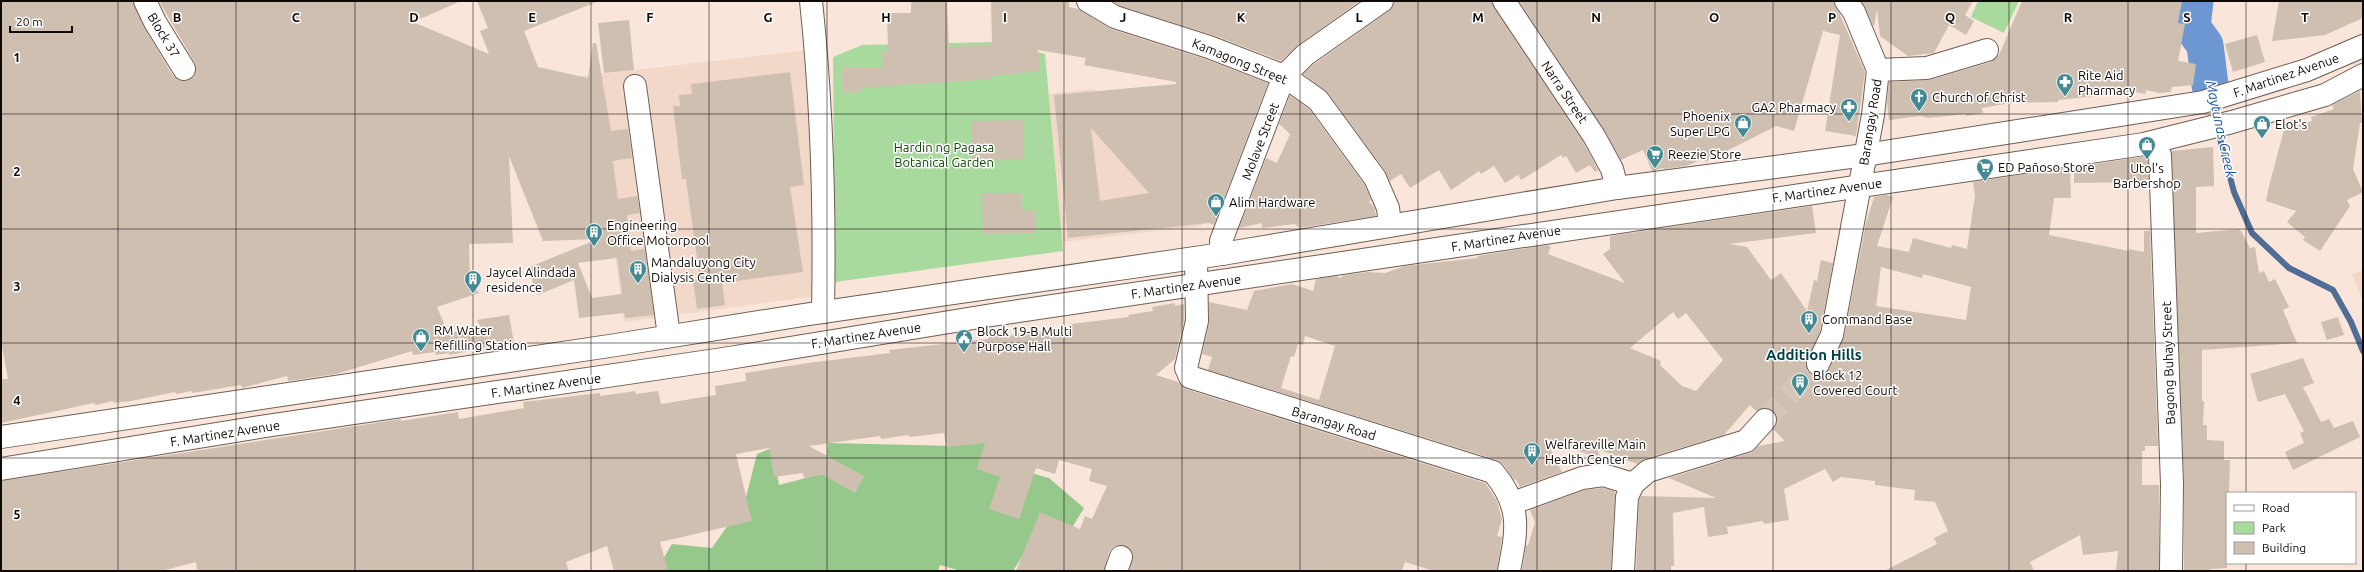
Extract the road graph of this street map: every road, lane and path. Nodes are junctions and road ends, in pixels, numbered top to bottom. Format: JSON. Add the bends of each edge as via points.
{"nodes":[{"id":1,"x":145,"y":1,"type":"edge"},
{"id":2,"x":811,"y":1,"type":"edge"},
{"id":3,"x":1088,"y":1,"type":"edge"},
{"id":4,"x":1382,"y":1,"type":"edge"},
{"id":5,"x":1504,"y":1,"type":"edge"},
{"id":6,"x":1846,"y":1,"type":"edge"},
{"id":7,"x":2363,"y":46,"type":"edge"},
{"id":8,"x":1987,"y":50,"type":"dead end"},
{"id":9,"x":184,"y":69,"type":"dead end"},
{"id":10,"x":1878,"y":70,"type":"junction"},
{"id":11,"x":2363,"y":75,"type":"edge"},
{"id":12,"x":1284,"y":76,"type":"junction"},
{"id":13,"x":635,"y":86,"type":"dead end"},
{"id":14,"x":1865,"y":155,"type":"junction"},
{"id":15,"x":2160,"y":155,"type":"dead end"},
{"id":16,"x":1860,"y":185,"type":"junction"},
{"id":17,"x":1618,"y":188,"type":"junction"},
{"id":18,"x":1390,"y":225,"type":"junction"},
{"id":19,"x":1222,"y":254,"type":"junction"},
{"id":20,"x":1196,"y":258,"type":"junction"},
{"id":21,"x":1197,"y":285,"type":"junction"},
{"id":22,"x":830,"y":311,"type":"junction"},
{"id":23,"x":669,"y":336,"type":"junction"},
{"id":24,"x":840,"y":339,"type":"junction"},
{"id":25,"x":1818,"y":364,"type":"tunnel mouth"},
{"id":26,"x":1765,"y":420,"type":"tunnel mouth"},
{"id":27,"x":1,"y":437,"type":"edge"},
{"id":28,"x":1,"y":469,"type":"edge"},
{"id":29,"x":1633,"y":484,"type":"junction"},
{"id":30,"x":1513,"y":503,"type":"junction"},
{"id":31,"x":1509,"y":571,"type":"edge"},
{"id":32,"x":1623,"y":571,"type":"edge"},
{"id":33,"x":2171,"y":571,"type":"edge"}],
"edges":[{"from":1,"to":9,"type":"main road","name":"Block 37"},
{"from":2,"to":22,"type":"main road","via":[[818,70]]},
{"from":3,"to":12,"type":"main road","name":"Kamagong Street","via":[[1115,16],[1209,47]]},
{"from":4,"to":12,"type":"main road","name":"Molave Street","via":[[1306,54]]},
{"from":5,"to":17,"type":"main road","name":"Narra Street","via":[[1594,136],[1612,169]]},
{"from":6,"to":10,"type":"main road","name":"Barangay Road","via":[[1854,12]]},
{"from":7,"to":14,"type":"main road","name":"F. Martinez Avenue","via":[[2307,70],[2203,102]]},
{"from":8,"to":10,"type":"main road","via":[[1928,68]]},
{"from":10,"to":14,"type":"main road","name":"Barangay Road"},
{"from":11,"to":16,"type":"main road","name":"F. Martinez Avenue","via":[[2325,95],[2144,144]]},
{"from":12,"to":18,"type":"main road","name":"Kamagong Street","via":[[1318,100],[1369,169],[1388,208]]},
{"from":12,"to":19,"type":"main road","name":"Molave Street","via":[[1221,241]]},
{"from":13,"to":23,"type":"main road"},
{"from":14,"to":16,"type":"main road","name":"Barangay Road"},
{"from":14,"to":17,"type":"main road","name":"F. Martinez Avenue"},
{"from":15,"to":33,"type":"main road","name":"Bagong Buhay Street","via":[[2172,484]]},
{"from":16,"to":21,"type":"main road","name":"F. Martinez Avenue"},
{"from":16,"to":25,"type":"main road","name":"Barangay Road","via":[[1832,335]]},
{"from":17,"to":18,"type":"main road","name":"F. Martinez Avenue"},
{"from":18,"to":19,"type":"main road","name":"F. Martinez Avenue"},
{"from":19,"to":20,"type":"main road","name":"F. Martinez Avenue"},
{"from":20,"to":21,"type":"main road","name":"Barangay Road"},
{"from":20,"to":22,"type":"main road","name":"F. Martinez Avenue"},
{"from":21,"to":24,"type":"main road","name":"F. Martinez Avenue"},
{"from":21,"to":30,"type":"main road","name":"Barangay Road","via":[[1197,321],[1186,368],[1190,377],[1493,472],[1505,486]]},
{"from":22,"to":23,"type":"main road","name":"F. Martinez Avenue"},
{"from":22,"to":24,"type":"main road"},
{"from":23,"to":27,"type":"main road","name":"F. Martinez Avenue"},
{"from":24,"to":28,"type":"main road","name":"F. Martinez Avenue"},
{"from":26,"to":29,"type":"main road","via":[[1746,441],[1648,471]]},
{"from":29,"to":30,"type":"main road","via":[[1603,475],[1582,478]]},
{"from":29,"to":32,"type":"main road","via":[[1627,497]]},
{"from":30,"to":31,"type":"main road","name":"Barangay Road","via":[[1516,535]]}]}
